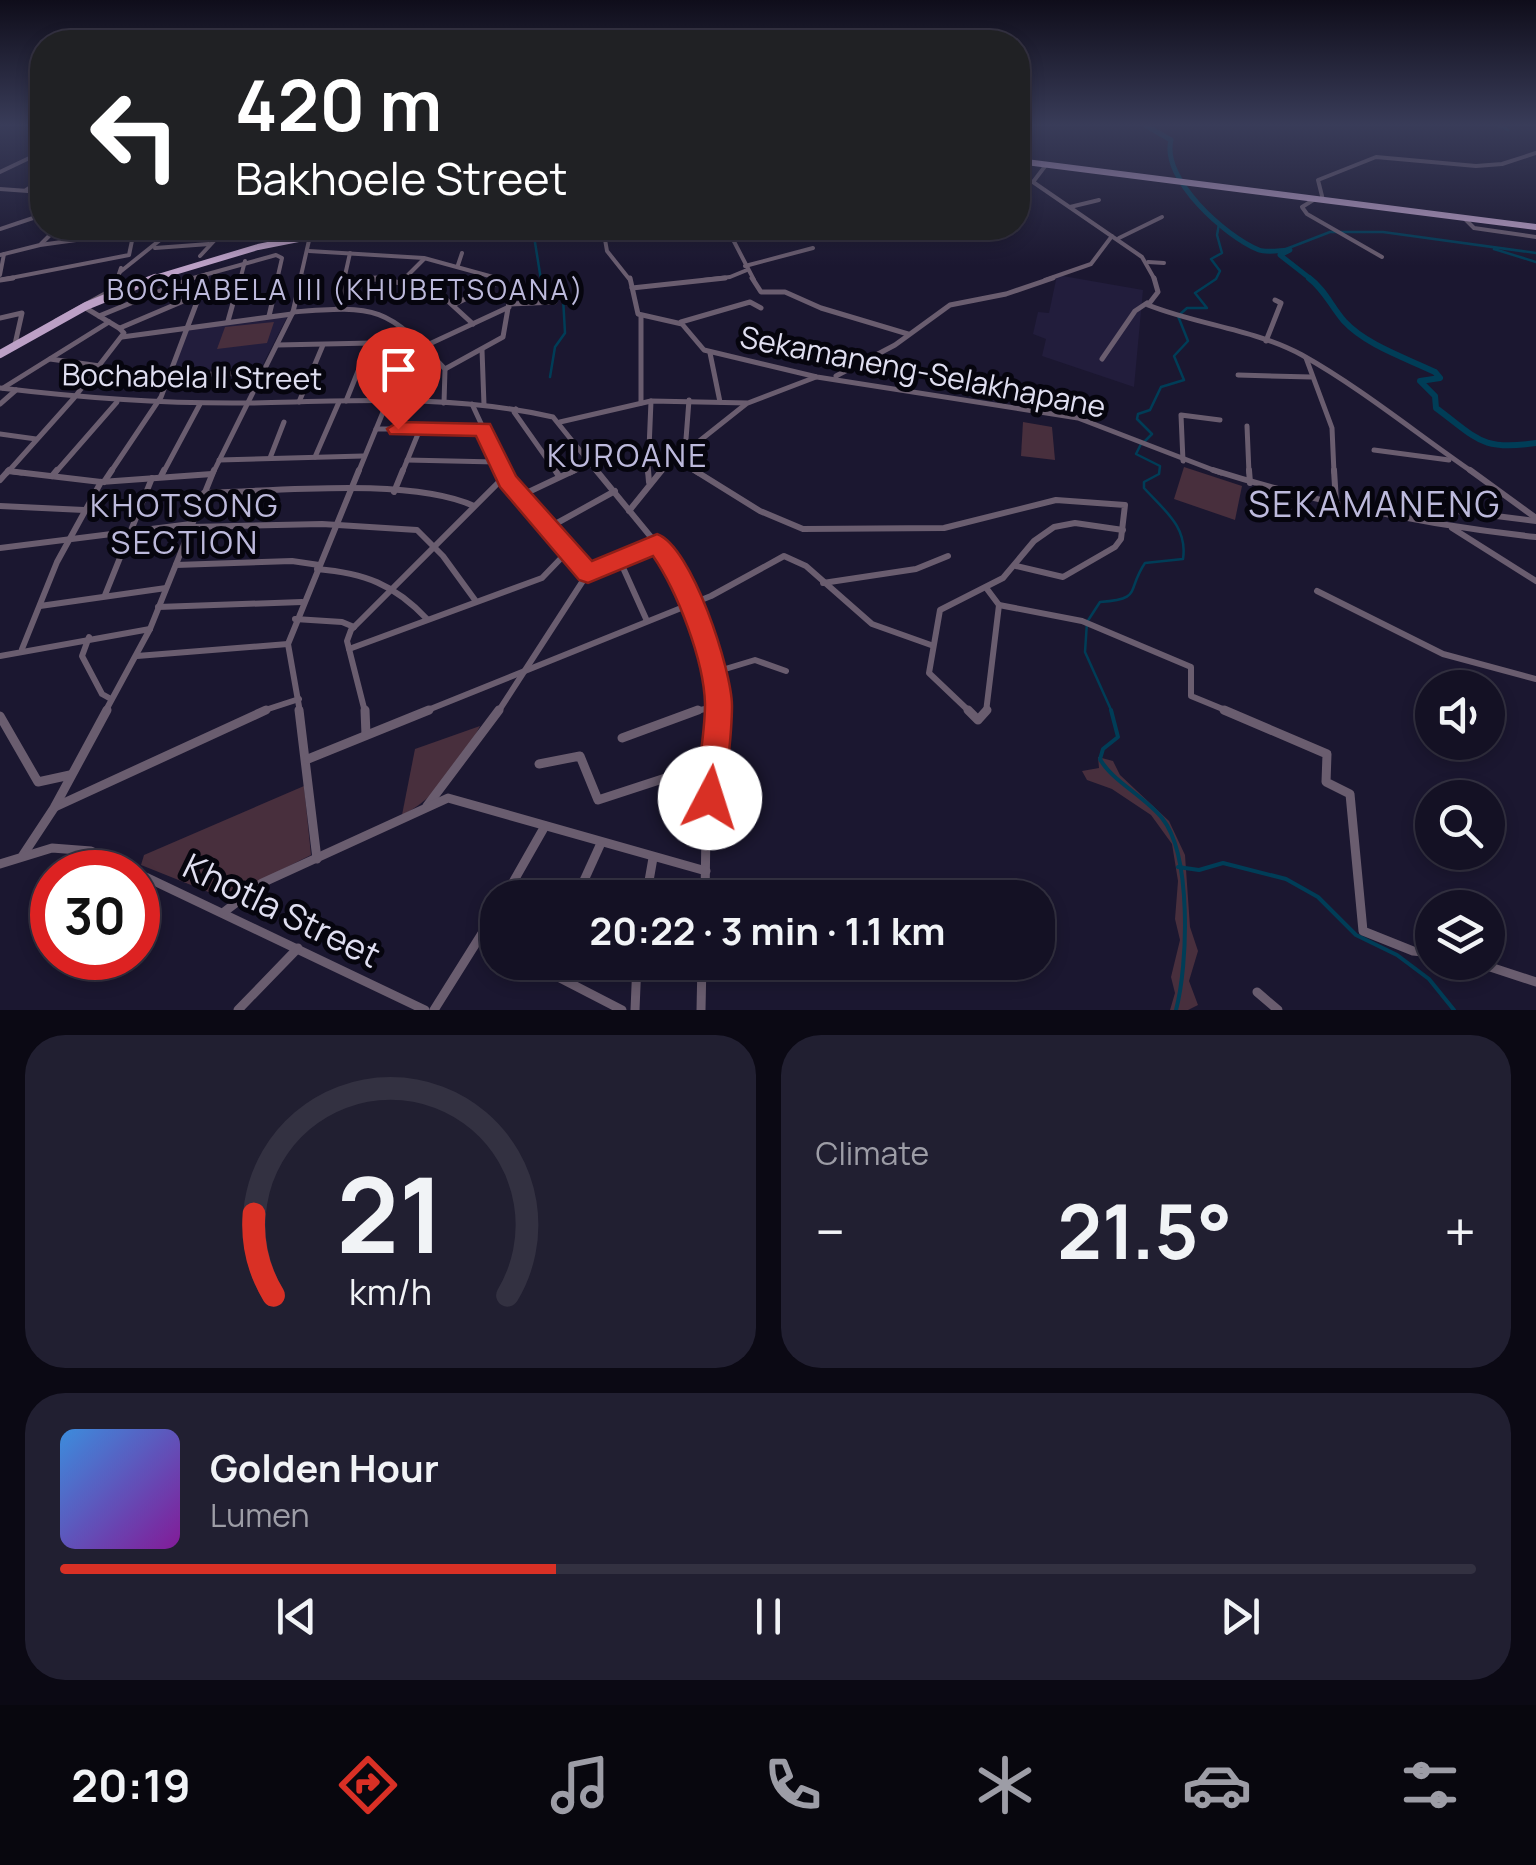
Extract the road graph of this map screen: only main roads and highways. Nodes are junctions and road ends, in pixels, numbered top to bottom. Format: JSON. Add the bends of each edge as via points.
{"nodes":[{"id":1,"x":1095,"y":171,"type":"edge"},
{"id":2,"x":1536,"y":226,"type":"edge"},
{"id":3,"x":279,"y":240,"type":"edge"},
{"id":4,"x":0,"y":354,"type":"edge"}],
"edges":[{"from":1,"to":2,"type":"main road"},
{"from":3,"to":4,"type":"main road","via":[[186,264],[83,306]]}]}
